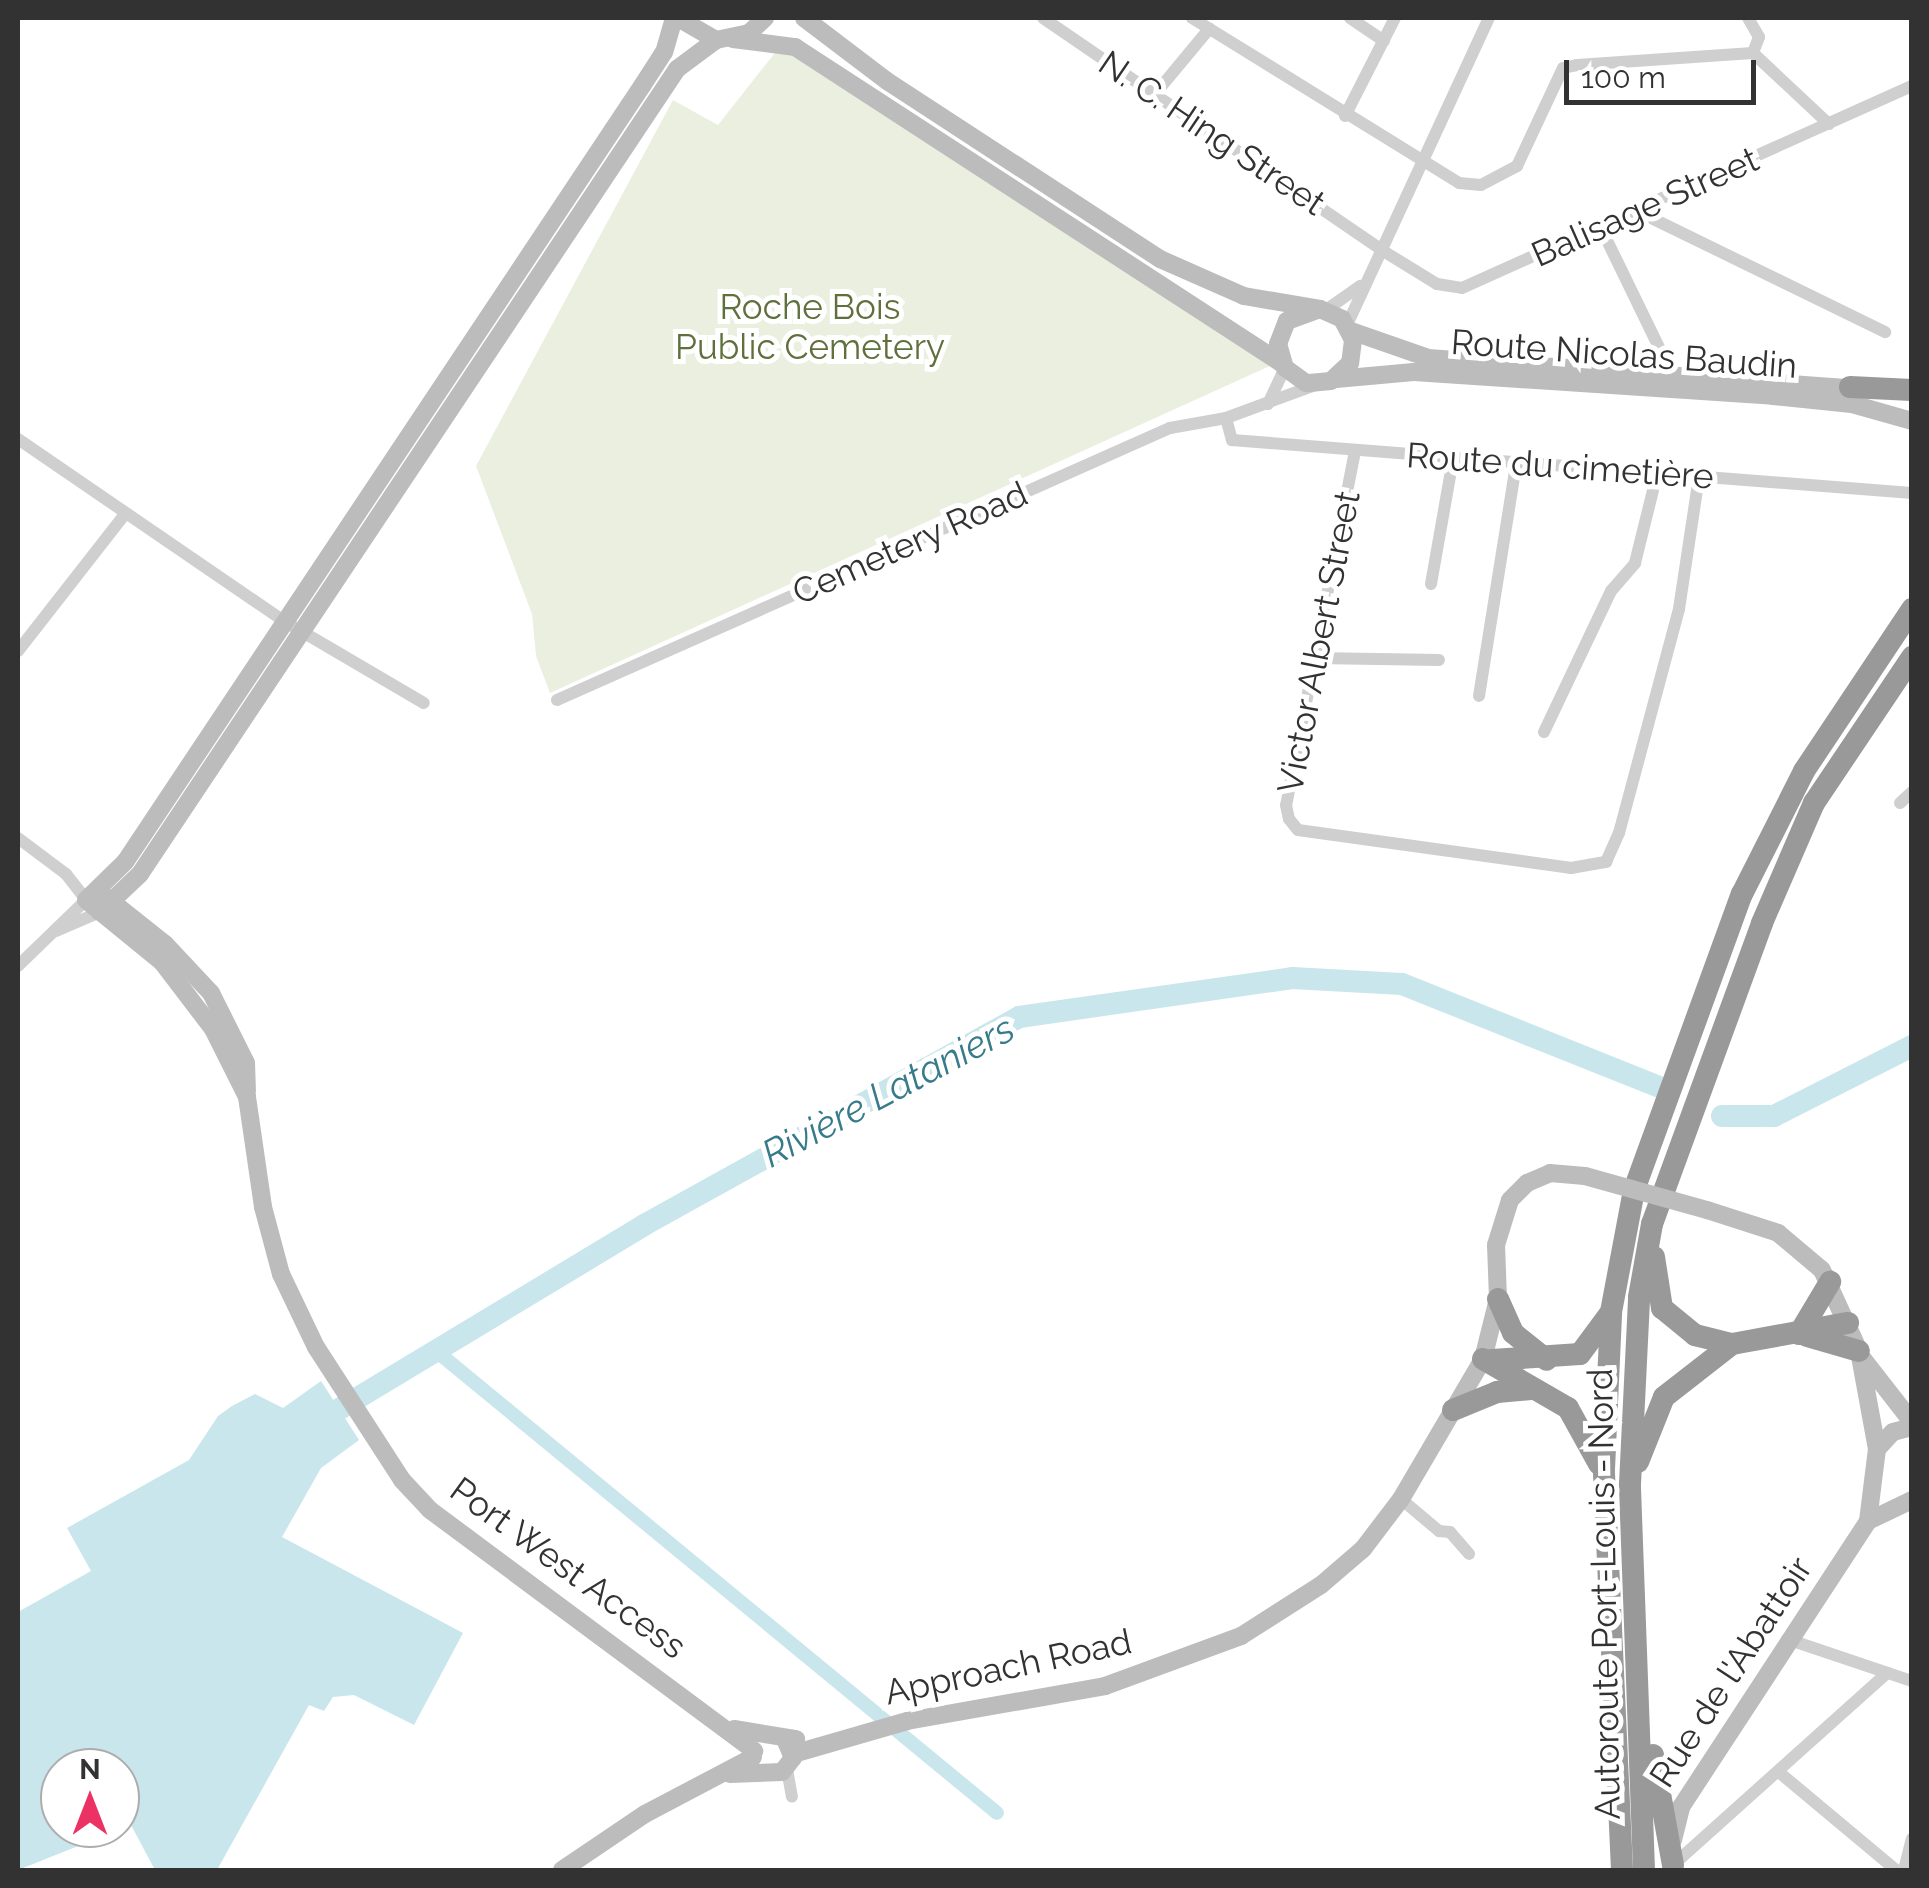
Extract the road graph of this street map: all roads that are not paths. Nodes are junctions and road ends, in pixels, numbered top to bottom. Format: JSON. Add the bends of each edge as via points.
{"nodes":[{"id":1,"x":676,"y":18,"type":"edge"},
{"id":2,"x":765,"y":18,"type":"edge"},
{"id":3,"x":804,"y":18,"type":"edge"},
{"id":4,"x":1044,"y":18,"type":"edge"},
{"id":5,"x":1192,"y":18,"type":"edge"},
{"id":6,"x":1350,"y":18,"type":"edge"},
{"id":7,"x":1395,"y":18,"type":"edge"},
{"id":8,"x":1489,"y":18,"type":"edge"},
{"id":9,"x":1754,"y":21,"type":"edge"},
{"id":10,"x":1210,"y":28,"type":"junction"},
{"id":11,"x":724,"y":40,"type":"junction"},
{"id":12,"x":1384,"y":41,"type":"junction"},
{"id":13,"x":1753,"y":53,"type":"junction"},
{"id":14,"x":1912,"y":86,"type":"edge"},
{"id":15,"x":1155,"y":94,"type":"junction"},
{"id":16,"x":1345,"y":116,"type":"junction"},
{"id":17,"x":1829,"y":124,"type":"junction"},
{"id":18,"x":1421,"y":164,"type":"junction"},
{"id":19,"x":1639,"y":212,"type":"junction"},
{"id":20,"x":1601,"y":228,"type":"junction"},
{"id":21,"x":1380,"y":248,"type":"junction"},
{"id":22,"x":1370,"y":274,"type":"junction"},
{"id":23,"x":1323,"y":310,"type":"junction"},
{"id":24,"x":1349,"y":328,"type":"junction"},
{"id":25,"x":1885,"y":332,"type":"dead end"},
{"id":26,"x":1665,"y":360,"type":"dead end"},
{"id":27,"x":1283,"y":366,"type":"junction"},
{"id":28,"x":1325,"y":382,"type":"junction"},
{"id":29,"x":1850,"y":387,"type":"junction"},
{"id":30,"x":1912,"y":390,"type":"edge"},
{"id":31,"x":1912,"y":400,"type":"edge"},
{"id":32,"x":1268,"y":404,"type":"junction"},
{"id":33,"x":1226,"y":418,"type":"junction"},
{"id":34,"x":1912,"y":420,"type":"edge"},
{"id":35,"x":18,"y":439,"type":"edge"},
{"id":36,"x":1355,"y":451,"type":"junction"},
{"id":37,"x":1453,"y":459,"type":"junction"},
{"id":38,"x":1516,"y":464,"type":"junction"},
{"id":39,"x":1657,"y":474,"type":"junction"},
{"id":40,"x":1699,"y":476,"type":"junction"},
{"id":41,"x":1912,"y":493,"type":"edge"},
{"id":42,"x":125,"y":514,"type":"junction"},
{"id":43,"x":1430,"y":584,"type":"dead end"},
{"id":44,"x":1912,"y":608,"type":"edge"},
{"id":45,"x":284,"y":621,"type":"junction"},
{"id":46,"x":302,"y":633,"type":"junction"},
{"id":47,"x":18,"y":651,"type":"edge"},
{"id":48,"x":1912,"y":657,"type":"edge"},
{"id":49,"x":1316,"y":658,"type":"junction"},
{"id":50,"x":1439,"y":660,"type":"dead end"},
{"id":51,"x":1479,"y":696,"type":"dead end"},
{"id":52,"x":557,"y":700,"type":"dead end"},
{"id":53,"x":424,"y":703,"type":"dead end"},
{"id":54,"x":1544,"y":732,"type":"dead end"},
{"id":55,"x":1912,"y":792,"type":"edge"},
{"id":56,"x":1900,"y":803,"type":"dead end"},
{"id":57,"x":18,"y":838,"type":"edge"},
{"id":58,"x":100,"y":902,"type":"junction"},
{"id":59,"x":18,"y":966,"type":"edge"},
{"id":60,"x":1652,"y":1224,"type":"junction"},
{"id":61,"x":1830,"y":1282,"type":"junction"},
{"id":62,"x":1498,"y":1299,"type":"junction"},
{"id":63,"x":1611,"y":1312,"type":"junction"},
{"id":64,"x":1848,"y":1323,"type":"junction"},
{"id":65,"x":1799,"y":1334,"type":"junction"},
{"id":66,"x":1732,"y":1344,"type":"junction"},
{"id":67,"x":1859,"y":1353,"type":"junction"},
{"id":68,"x":1483,"y":1359,"type":"junction"},
{"id":69,"x":1547,"y":1360,"type":"junction"},
{"id":70,"x":1534,"y":1389,"type":"junction"},
{"id":71,"x":1454,"y":1410,"type":"junction"},
{"id":72,"x":1912,"y":1424,"type":"edge"},
{"id":73,"x":1878,"y":1449,"type":"junction"},
{"id":74,"x":1876,"y":1472,"type":"junction"},
{"id":75,"x":1604,"y":1476,"type":"junction"},
{"id":76,"x":1630,"y":1484,"type":"junction"},
{"id":77,"x":1401,"y":1500,"type":"junction"},
{"id":78,"x":1912,"y":1500,"type":"edge"},
{"id":79,"x":1868,"y":1521,"type":"junction"},
{"id":80,"x":1469,"y":1554,"type":"dead end"},
{"id":81,"x":1634,"y":1633,"type":"junction"},
{"id":82,"x":1787,"y":1639,"type":"junction"},
{"id":83,"x":1887,"y":1673,"type":"junction"},
{"id":84,"x":1912,"y":1681,"type":"edge"},
{"id":85,"x":758,"y":1754,"type":"junction"},
{"id":86,"x":788,"y":1754,"type":"junction"},
{"id":87,"x":1780,"y":1772,"type":"junction"},
{"id":88,"x":792,"y":1798,"type":"dead end"},
{"id":89,"x":1912,"y":1839,"type":"edge"},
{"id":90,"x":1674,"y":1868,"type":"edge"},
{"id":91,"x":562,"y":1870,"type":"edge"},
{"id":92,"x":1622,"y":1870,"type":"edge"},
{"id":93,"x":1644,"y":1870,"type":"edge"},
{"id":94,"x":1896,"y":1870,"type":"edge"},
{"id":95,"x":1904,"y":1870,"type":"edge"}],
"edges":[{"from":1,"to":11,"type":"main road"},
{"from":1,"to":45,"type":"main road","via":[[642,86]]},
{"from":2,"to":11,"type":"main road"},
{"from":3,"to":23,"type":"main road","via":[[1160,259],[1244,296]]},
{"from":4,"to":15,"type":"street","name":"N. C. Hing Street"},
{"from":5,"to":10,"type":"street"},
{"from":6,"to":12,"type":"street"},
{"from":7,"to":12,"type":"street"},
{"from":8,"to":18,"type":"street"},
{"from":9,"to":13,"type":"street"},
{"from":10,"to":15,"type":"street"},
{"from":10,"to":16,"type":"street"},
{"from":11,"to":27,"type":"main road","via":[[776,41],[808,55]]},
{"from":11,"to":46,"type":"main road","via":[[677,68]]},
{"from":12,"to":16,"type":"street"},
{"from":13,"to":17,"type":"street"},
{"from":13,"to":18,"type":"street","via":[[1563,68],[1517,166],[1481,185],[1459,183]]},
{"from":14,"to":17,"type":"street","name":"Balisage Street"},
{"from":15,"to":21,"type":"street","name":"N. C. Hing Street"},
{"from":16,"to":18,"type":"street"},
{"from":17,"to":19,"type":"street","name":"Balisage Street"},
{"from":18,"to":21,"type":"street"},
{"from":19,"to":20,"type":"street","name":"Balisage Street"},
{"from":19,"to":25,"type":"street"},
{"from":20,"to":21,"type":"street","name":"Balisage Street","via":[[1462,288],[1437,284]]},
{"from":20,"to":26,"type":"street"},
{"from":21,"to":22,"type":"street"},
{"from":22,"to":23,"type":"street","via":[[1344,302]]},
{"from":22,"to":24,"type":"street"},
{"from":23,"to":24,"type":"main road"},
{"from":23,"to":27,"type":"main road","via":[[1287,321],[1278,344]]},
{"from":24,"to":28,"type":"main road","via":[[1350,363]]},
{"from":24,"to":29,"type":"main road","name":"Route Nicolas Baudin","via":[[1428,358]]},
{"from":27,"to":28,"type":"main road"},
{"from":27,"to":32,"type":"street"},
{"from":28,"to":32,"type":"street","name":"Cemetery Road"},
{"from":28,"to":34,"type":"main road","name":"Route Nicolas Baudin","via":[[1414,372],[1773,396],[1852,404]]},
{"from":29,"to":30,"type":"highway"},
{"from":29,"to":31,"type":"main road","name":"Route Nicolas Baudin"},
{"from":32,"to":33,"type":"street","name":"Cemetery Road"},
{"from":33,"to":36,"type":"street","name":"Route du cimetière","via":[[1232,440]]},
{"from":33,"to":52,"type":"street","name":"Cemetery Road","via":[[1154,435]]},
{"from":35,"to":42,"type":"street"},
{"from":36,"to":37,"type":"street","name":"Route du cimetière"},
{"from":36,"to":49,"type":"street","name":"Victor Albert Street"},
{"from":37,"to":38,"type":"street","name":"Route du cimetière"},
{"from":37,"to":43,"type":"street"},
{"from":38,"to":39,"type":"street","name":"Route du cimetière"},
{"from":38,"to":51,"type":"street"},
{"from":39,"to":40,"type":"street","name":"Route du cimetière"},
{"from":39,"to":54,"type":"street","via":[[1635,563],[1612,591]]},
{"from":40,"to":41,"type":"street","name":"Route du cimetière"},
{"from":40,"to":49,"type":"street","name":"Victor Albert Street","via":[[1679,609],[1648,731],[1612,853],[1593,868],[1298,830],[1286,806]]},
{"from":42,"to":45,"type":"street"},
{"from":42,"to":47,"type":"street"},
{"from":44,"to":63,"type":"highway","name":"Autoroute Port-Louis - Nord","via":[[1804,771],[1742,894],[1634,1190]]},
{"from":45,"to":46,"type":"street"},
{"from":45,"to":58,"type":"main road"},
{"from":46,"to":53,"type":"street"},
{"from":46,"to":58,"type":"main road"},
{"from":48,"to":60,"type":"highway","name":"Autoroute Port-Louis - Nord","via":[[1814,803],[1762,923]]},
{"from":49,"to":50,"type":"street"},
{"from":55,"to":56,"type":"street"},
{"from":57,"to":58,"type":"street"},
{"from":58,"to":59,"type":"street"},
{"from":58,"to":85,"type":"main road","name":"Port West Access","via":[[165,944],[211,993],[246,1063],[276,1258],[316,1347],[377,1448],[430,1510]]},
{"from":60,"to":66,"type":"highway","via":[[1662,1308],[1686,1332]]},
{"from":60,"to":76,"type":"highway","name":"Autoroute Port-Louis - Nord","via":[[1639,1297]]},
{"from":61,"to":62,"type":"main road","name":"Approach Road","bridge":true,"via":[[1806,1252],[1778,1233],[1585,1176],[1550,1173],[1526,1182],[1510,1200],[1496,1246]]},
{"from":61,"to":64,"type":"main road","name":"Approach Road"},
{"from":61,"to":65,"type":"highway"},
{"from":62,"to":68,"type":"main road","name":"Approach Road"},
{"from":62,"to":69,"type":"highway","via":[[1513,1333]]},
{"from":63,"to":69,"type":"highway","via":[[1580,1354]]},
{"from":63,"to":75,"type":"highway","name":"Autoroute Port-Louis - Nord"},
{"from":64,"to":65,"type":"highway"},
{"from":64,"to":67,"type":"main road","name":"Approach Road"},
{"from":65,"to":66,"type":"highway"},
{"from":65,"to":67,"type":"highway"},
{"from":66,"to":76,"type":"highway","via":[[1664,1398]]},
{"from":67,"to":72,"type":"main road"},
{"from":67,"to":73,"type":"main road","name":"Rue de l'Abattoir"},
{"from":68,"to":69,"type":"highway"},
{"from":68,"to":70,"type":"highway"},
{"from":68,"to":71,"type":"main road","name":"Approach Road"},
{"from":70,"to":71,"type":"highway","via":[[1498,1392]]},
{"from":70,"to":75,"type":"highway","via":[[1568,1408],[1586,1429]]},
{"from":71,"to":77,"type":"main road","name":"Approach Road"},
{"from":72,"to":73,"type":"main road"},
{"from":73,"to":74,"type":"main road","name":"Rue de l'Abattoir"},
{"from":74,"to":78,"type":"main road","via":[[1886,1490]]},
{"from":74,"to":79,"type":"main road","name":"Rue de l'Abattoir"},
{"from":75,"to":92,"type":"highway","name":"Autoroute Port-Louis - Nord"},
{"from":76,"to":81,"type":"highway","name":"Autoroute Port-Louis - Nord"},
{"from":77,"to":80,"type":"street","via":[[1450,1532]]},
{"from":77,"to":86,"type":"main road","name":"Approach Road","via":[[1345,1567],[1242,1636],[1106,1686],[907,1721]]},
{"from":78,"to":79,"type":"main road"},
{"from":79,"to":82,"type":"main road","name":"Rue de l'Abattoir"},
{"from":81,"to":90,"type":"highway"},
{"from":81,"to":93,"type":"highway","name":"Autoroute Port-Louis - Nord"},
{"from":82,"to":83,"type":"street"},
{"from":82,"to":90,"type":"main road","name":"Rue de l'Abattoir","via":[[1680,1807]]},
{"from":83,"to":84,"type":"street"},
{"from":83,"to":87,"type":"street"},
{"from":85,"to":86,"type":"main road"},
{"from":85,"to":86,"type":"main road"},
{"from":85,"to":91,"type":"main road","via":[[645,1814]]},
{"from":86,"to":88,"type":"street"},
{"from":87,"to":90,"type":"street"},
{"from":87,"to":94,"type":"street"},
{"from":89,"to":95,"type":"street"}]}
